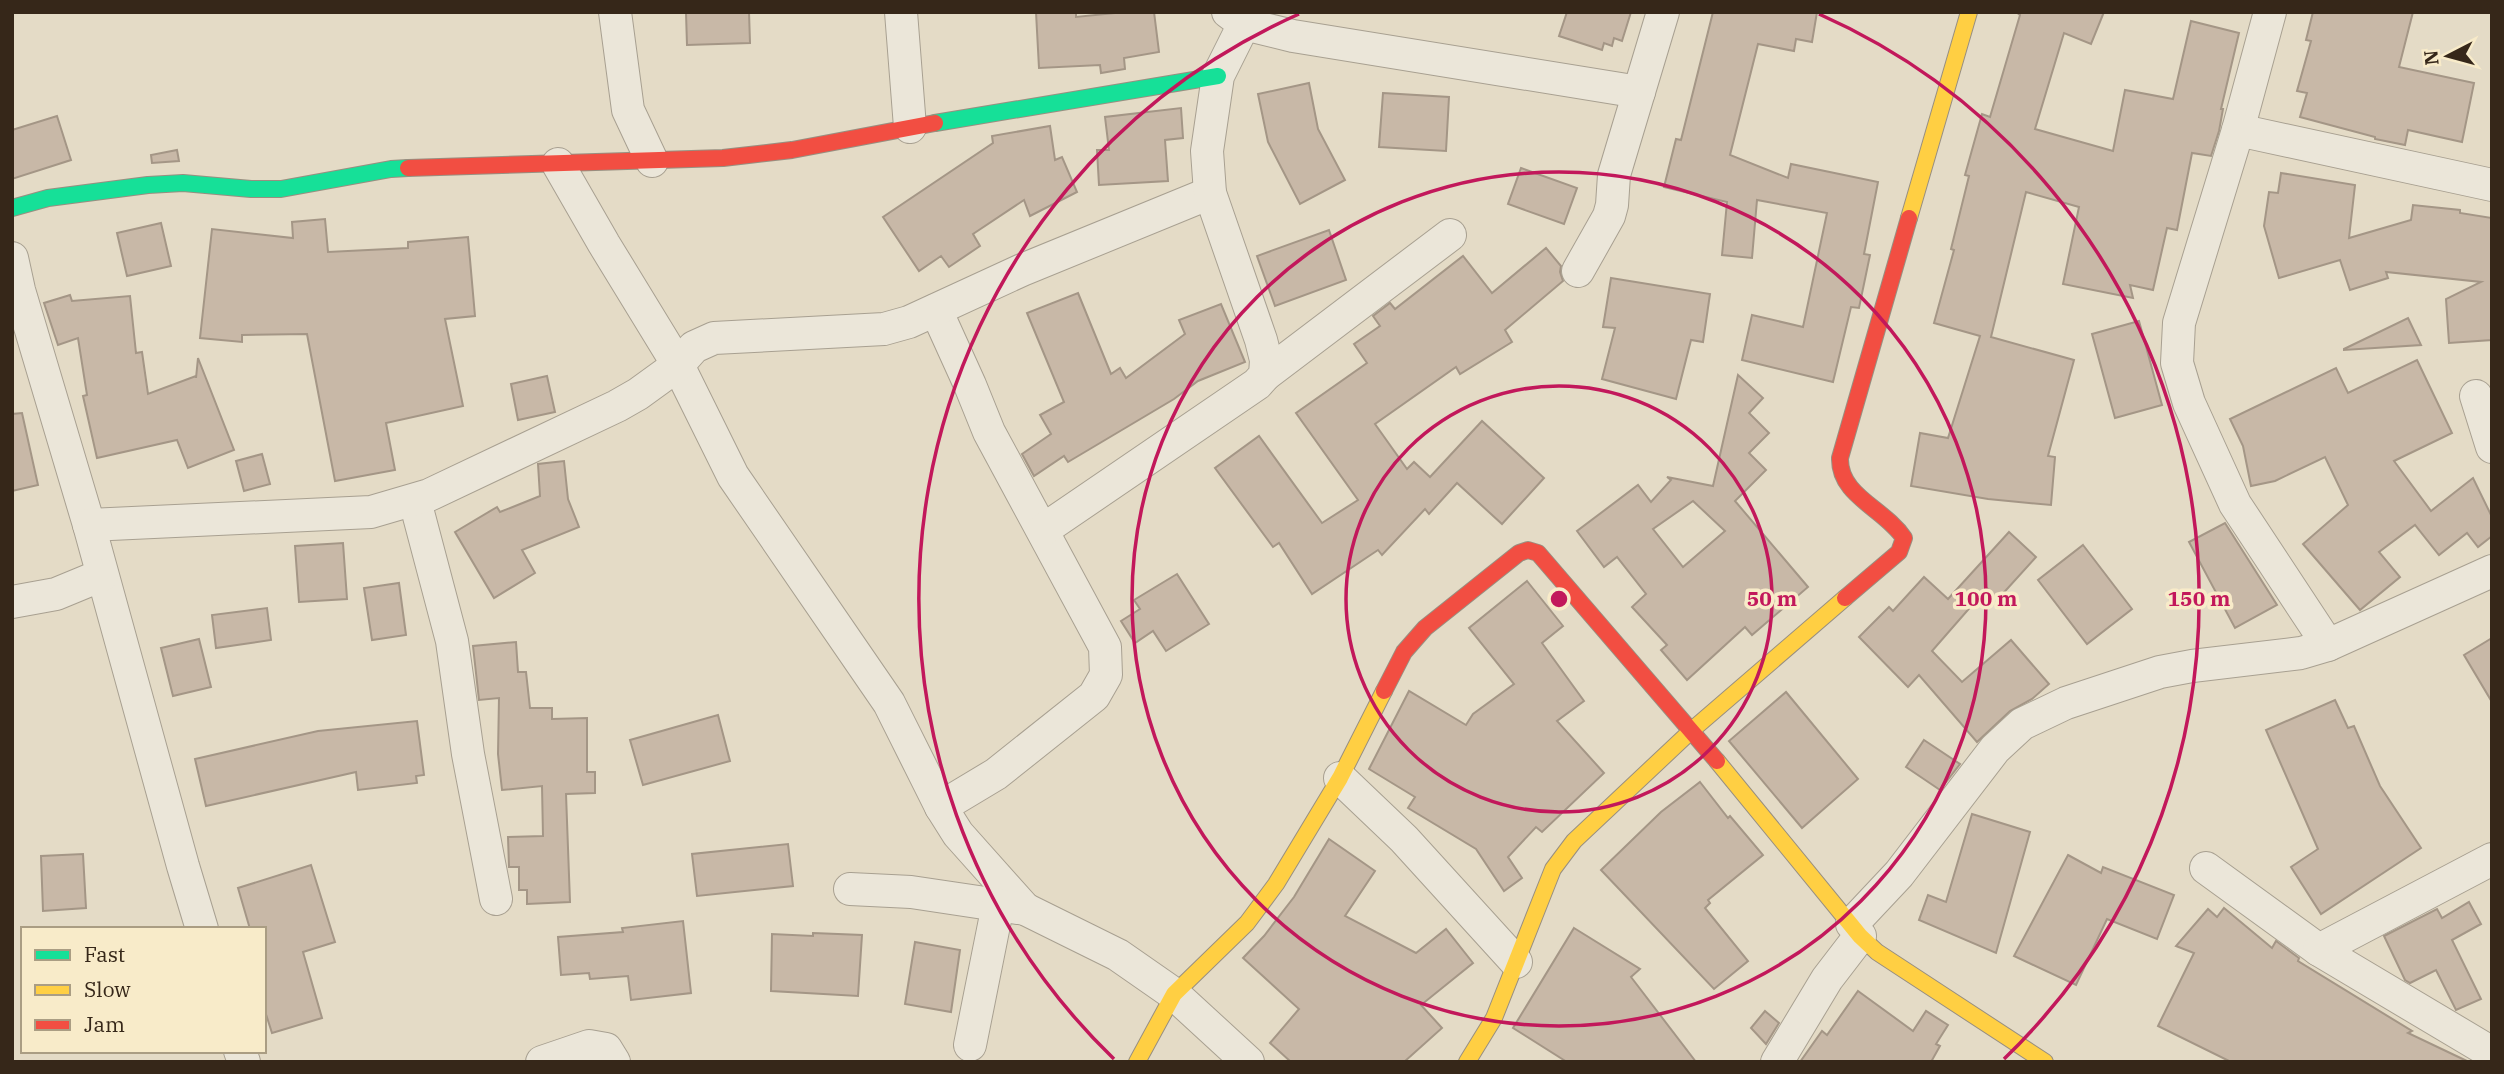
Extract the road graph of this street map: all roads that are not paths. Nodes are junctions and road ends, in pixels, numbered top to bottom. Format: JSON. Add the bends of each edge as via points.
{"nodes":[{"id":1,"x":615,"y":12,"type":"edge"},
{"id":2,"x":901,"y":12,"type":"edge"},
{"id":3,"x":1663,"y":12,"type":"edge"},
{"id":4,"x":1969,"y":12,"type":"edge"},
{"id":5,"x":2270,"y":12,"type":"edge"},
{"id":6,"x":1236,"y":18,"type":"edge"},
{"id":7,"x":1218,"y":76,"type":"junction"},
{"id":8,"x":1639,"y":92,"type":"junction"},
{"id":9,"x":911,"y":127,"type":"junction"},
{"id":10,"x":2238,"y":130,"type":"junction"},
{"id":11,"x":652,"y":162,"type":"junction"},
{"id":12,"x":558,"y":164,"type":"junction"},
{"id":13,"x":2491,"y":180,"type":"edge"},
{"id":14,"x":1210,"y":193,"type":"junction"},
{"id":15,"x":12,"y":208,"type":"edge"},
{"id":16,"x":1450,"y":235,"type":"dead end"},
{"id":17,"x":12,"y":258,"type":"edge"},
{"id":18,"x":1578,"y":271,"type":"dead end"},
{"id":19,"x":936,"y":310,"type":"junction"},
{"id":20,"x":678,"y":365,"type":"junction"},
{"id":21,"x":1265,"y":375,"type":"junction"},
{"id":22,"x":2476,"y":396,"type":"dead end"},
{"id":23,"x":2492,"y":447,"type":"edge"},
{"id":24,"x":415,"y":501,"type":"junction"},
{"id":25,"x":89,"y":525,"type":"junction"},
{"id":26,"x":1044,"y":530,"type":"junction"},
{"id":27,"x":2492,"y":571,"type":"edge"},
{"id":28,"x":102,"y":575,"type":"junction"},
{"id":29,"x":12,"y":602,"type":"edge"},
{"id":30,"x":2328,"y":645,"type":"junction"},
{"id":31,"x":1692,"y":730,"type":"junction"},
{"id":32,"x":1339,"y":778,"type":"junction"},
{"id":33,"x":941,"y":807,"type":"junction"},
{"id":34,"x":2492,"y":859,"type":"edge"},
{"id":35,"x":2206,"y":868,"type":"dead end"},
{"id":36,"x":850,"y":889,"type":"dead end"},
{"id":37,"x":496,"y":899,"type":"dead end"},
{"id":38,"x":1012,"y":907,"type":"junction"},
{"id":39,"x":201,"y":927,"type":"edge"},
{"id":40,"x":1856,"y":930,"type":"junction"},
{"id":41,"x":2319,"y":950,"type":"junction"},
{"id":42,"x":1516,"y":962,"type":"junction"},
{"id":43,"x":1174,"y":994,"type":"junction"},
{"id":44,"x":970,"y":1045,"type":"dead end"},
{"id":45,"x":2492,"y":1053,"type":"edge"},
{"id":46,"x":542,"y":1062,"type":"edge"},
{"id":47,"x":614,"y":1062,"type":"edge"},
{"id":48,"x":1137,"y":1062,"type":"edge"},
{"id":49,"x":1248,"y":1062,"type":"edge"},
{"id":50,"x":1467,"y":1062,"type":"edge"},
{"id":51,"x":1777,"y":1062,"type":"edge"},
{"id":52,"x":2045,"y":1062,"type":"edge"}],
"edges":[{"from":1,"to":11,"type":"street","via":[[628,110]]},
{"from":2,"to":9,"type":"street"},
{"from":3,"to":8,"type":"street"},
{"from":4,"to":31,"type":"street","via":[[1840,458],[1841,476],[1850,487],[1898,526],[1904,538],[1899,552]]},
{"from":5,"to":10,"type":"street"},
{"from":6,"to":7,"type":"street"},
{"from":6,"to":8,"type":"street","via":[[1307,38]]},
{"from":7,"to":9,"type":"street"},
{"from":7,"to":14,"type":"street","via":[[1207,151]]},
{"from":8,"to":18,"type":"street","via":[[1614,175],[1609,216]]},
{"from":9,"to":11,"type":"street","via":[[792,149]]},
{"from":10,"to":13,"type":"street"},
{"from":10,"to":30,"type":"street","via":[[2179,323],[2178,363],[2189,403],[2235,504]]},
{"from":11,"to":12,"type":"street"},
{"from":12,"to":15,"type":"street","via":[[391,169],[281,189],[148,185],[48,198]]},
{"from":12,"to":20,"type":"street"},
{"from":14,"to":19,"type":"street"},
{"from":14,"to":21,"type":"street","via":[[1261,340]]},
{"from":16,"to":21,"type":"street"},
{"from":17,"to":25,"type":"street"},
{"from":19,"to":20,"type":"street","via":[[884,329],[714,338],[694,347]]},
{"from":19,"to":26,"type":"street","via":[[989,432]]},
{"from":20,"to":24,"type":"street","via":[[617,406]]},
{"from":20,"to":33,"type":"street","via":[[733,476],[889,703]]},
{"from":21,"to":26,"type":"street"},
{"from":22,"to":23,"type":"street"},
{"from":24,"to":25,"type":"street","via":[[371,512]]},
{"from":24,"to":37,"type":"street","via":[[452,641]]},
{"from":25,"to":28,"type":"street"},
{"from":26,"to":33,"type":"street","via":[[1105,647],[1106,675],[1083,705],[996,774]]},
{"from":27,"to":30,"type":"street"},
{"from":28,"to":29,"type":"street","via":[[56,594]]},
{"from":28,"to":39,"type":"street"},
{"from":30,"to":40,"type":"street","via":[[2160,673],[2066,703],[2022,724],[1996,749]]},
{"from":31,"to":32,"type":"street","via":[[1538,553],[1528,550],[1425,628],[1404,652]]},
{"from":31,"to":40,"type":"street"},
{"from":31,"to":42,"type":"street","via":[[1574,841],[1553,869]]},
{"from":32,"to":42,"type":"street","via":[[1404,839]]},
{"from":32,"to":43,"type":"street","via":[[1276,884],[1247,923]]},
{"from":33,"to":38,"type":"street"},
{"from":34,"to":41,"type":"street"},
{"from":35,"to":41,"type":"street"},
{"from":36,"to":38,"type":"street","via":[[911,892]]},
{"from":38,"to":43,"type":"street","via":[[1118,955]]},
{"from":38,"to":44,"type":"street"},
{"from":40,"to":51,"type":"street"},
{"from":40,"to":52,"type":"street","via":[[1902,970]]},
{"from":41,"to":45,"type":"street"},
{"from":42,"to":50,"type":"street","via":[[1494,1018]]},
{"from":43,"to":48,"type":"street"},
{"from":43,"to":49,"type":"street"},
{"from":46,"to":47,"type":"street","via":[[589,1046],[606,1049]]}]}
